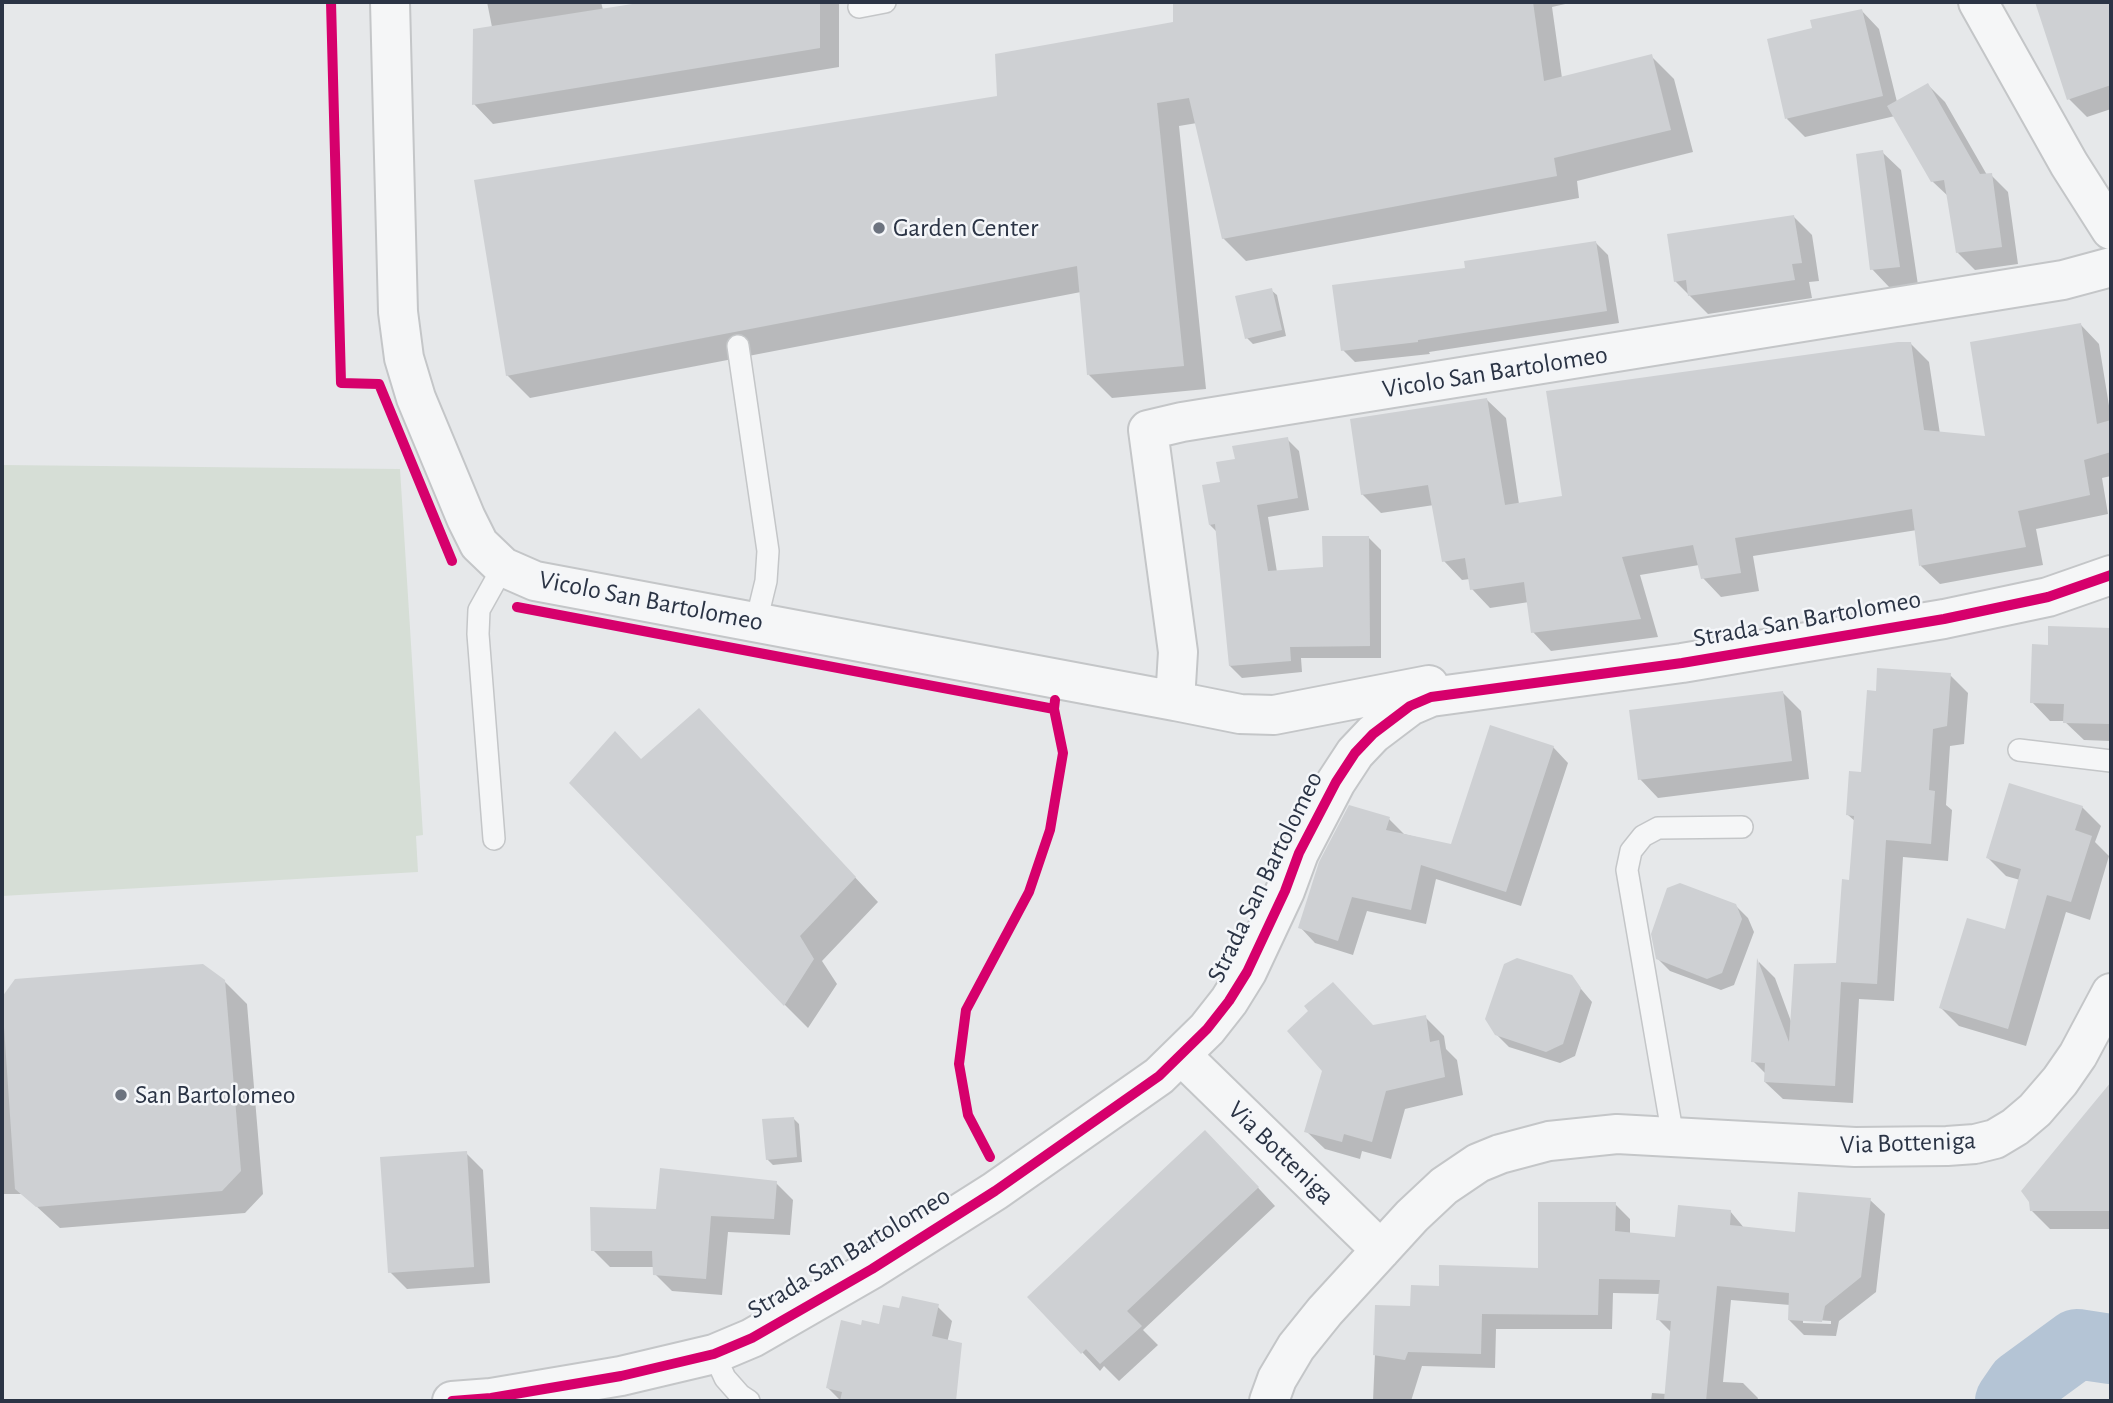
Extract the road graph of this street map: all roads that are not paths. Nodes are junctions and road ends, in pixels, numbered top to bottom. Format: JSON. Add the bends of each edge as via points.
{"nodes":[{"id":1,"x":390,"y":2,"type":"edge"},
{"id":2,"x":885,"y":2,"type":"edge"},
{"id":3,"x":1978,"y":2,"type":"edge"},
{"id":4,"x":859,"y":7,"type":"dead end"},
{"id":5,"x":2111,"y":230,"type":"edge"},
{"id":6,"x":2111,"y":267,"type":"edge"},
{"id":7,"x":738,"y":346,"type":"dead end"},
{"id":8,"x":503,"y":567,"type":"junction"},
{"id":9,"x":2111,"y":575,"type":"edge"},
{"id":10,"x":756,"y":622,"type":"junction"},
{"id":11,"x":1464,"y":692,"type":"junction"},
{"id":12,"x":1175,"y":701,"type":"junction"},
{"id":13,"x":2019,"y":750,"type":"dead end"},
{"id":14,"x":2111,"y":761,"type":"edge"},
{"id":15,"x":1742,"y":827,"type":"dead end"},
{"id":16,"x":494,"y":839,"type":"dead end"},
{"id":17,"x":2111,"y":993,"type":"edge"},
{"id":18,"x":1182,"y":1056,"type":"junction"},
{"id":19,"x":1673,"y":1137,"type":"junction"},
{"id":20,"x":1381,"y":1250,"type":"junction"},
{"id":21,"x":714,"y":1354,"type":"junction"},
{"id":22,"x":731,"y":1394,"type":"edge"},
{"id":23,"x":452,"y":1401,"type":"edge"},
{"id":24,"x":749,"y":1401,"type":"edge"},
{"id":25,"x":1269,"y":1401,"type":"edge"}],
"edges":[{"from":1,"to":8,"type":"street","name":"Vicolo San Bartolomeo","via":[[398,312],[404,358],[466,518],[479,544]]},
{"from":2,"to":4,"type":"lane"},
{"from":3,"to":5,"type":"street"},
{"from":6,"to":12,"type":"street","name":"Vicolo San Bartolomeo","via":[[2063,280],[1148,430],[1178,652]]},
{"from":7,"to":10,"type":"lane","via":[[768,551]]},
{"from":8,"to":10,"type":"street","name":"Vicolo San Bartolomeo","via":[[535,581]]},
{"from":8,"to":16,"type":"lane","via":[[479,610],[478,634]]},
{"from":9,"to":11,"type":"street","name":"Strada San Bartolomeo","via":[[2048,597],[1944,619],[1682,663]]},
{"from":10,"to":12,"type":"street","name":"Vicolo San Bartolomeo"},
{"from":11,"to":12,"type":"street","name":"Vicolo San Bartolomeo","via":[[1439,683],[1274,715]]},
{"from":11,"to":18,"type":"street","name":"Strada San Bartolomeo","via":[[1410,706],[1355,753],[1299,853],[1247,972],[1229,1002]]},
{"from":13,"to":14,"type":"lane"},
{"from":15,"to":19,"type":"lane","via":[[1658,828],[1643,836],[1631,851],[1627,870]]},
{"from":17,"to":19,"type":"street","name":"Via Botteniga","via":[[2060,1081],[2025,1119],[1996,1139],[1947,1146],[1855,1147]]},
{"from":18,"to":20,"type":"street","name":"Via Botteniga"},
{"from":18,"to":21,"type":"street","name":"Strada San Bartolomeo","via":[[995,1191],[795,1314]]},
{"from":19,"to":20,"type":"street","name":"Via Botteniga","via":[[1582,1136],[1500,1154],[1444,1185]]},
{"from":20,"to":25,"type":"street","name":"Via Botteniga","via":[[1296,1347]]},
{"from":21,"to":22,"type":"lane"},
{"from":21,"to":23,"type":"street","name":"Strada San Bartolomeo","via":[[621,1376]]},
{"from":22,"to":24,"type":"lane"}]}
